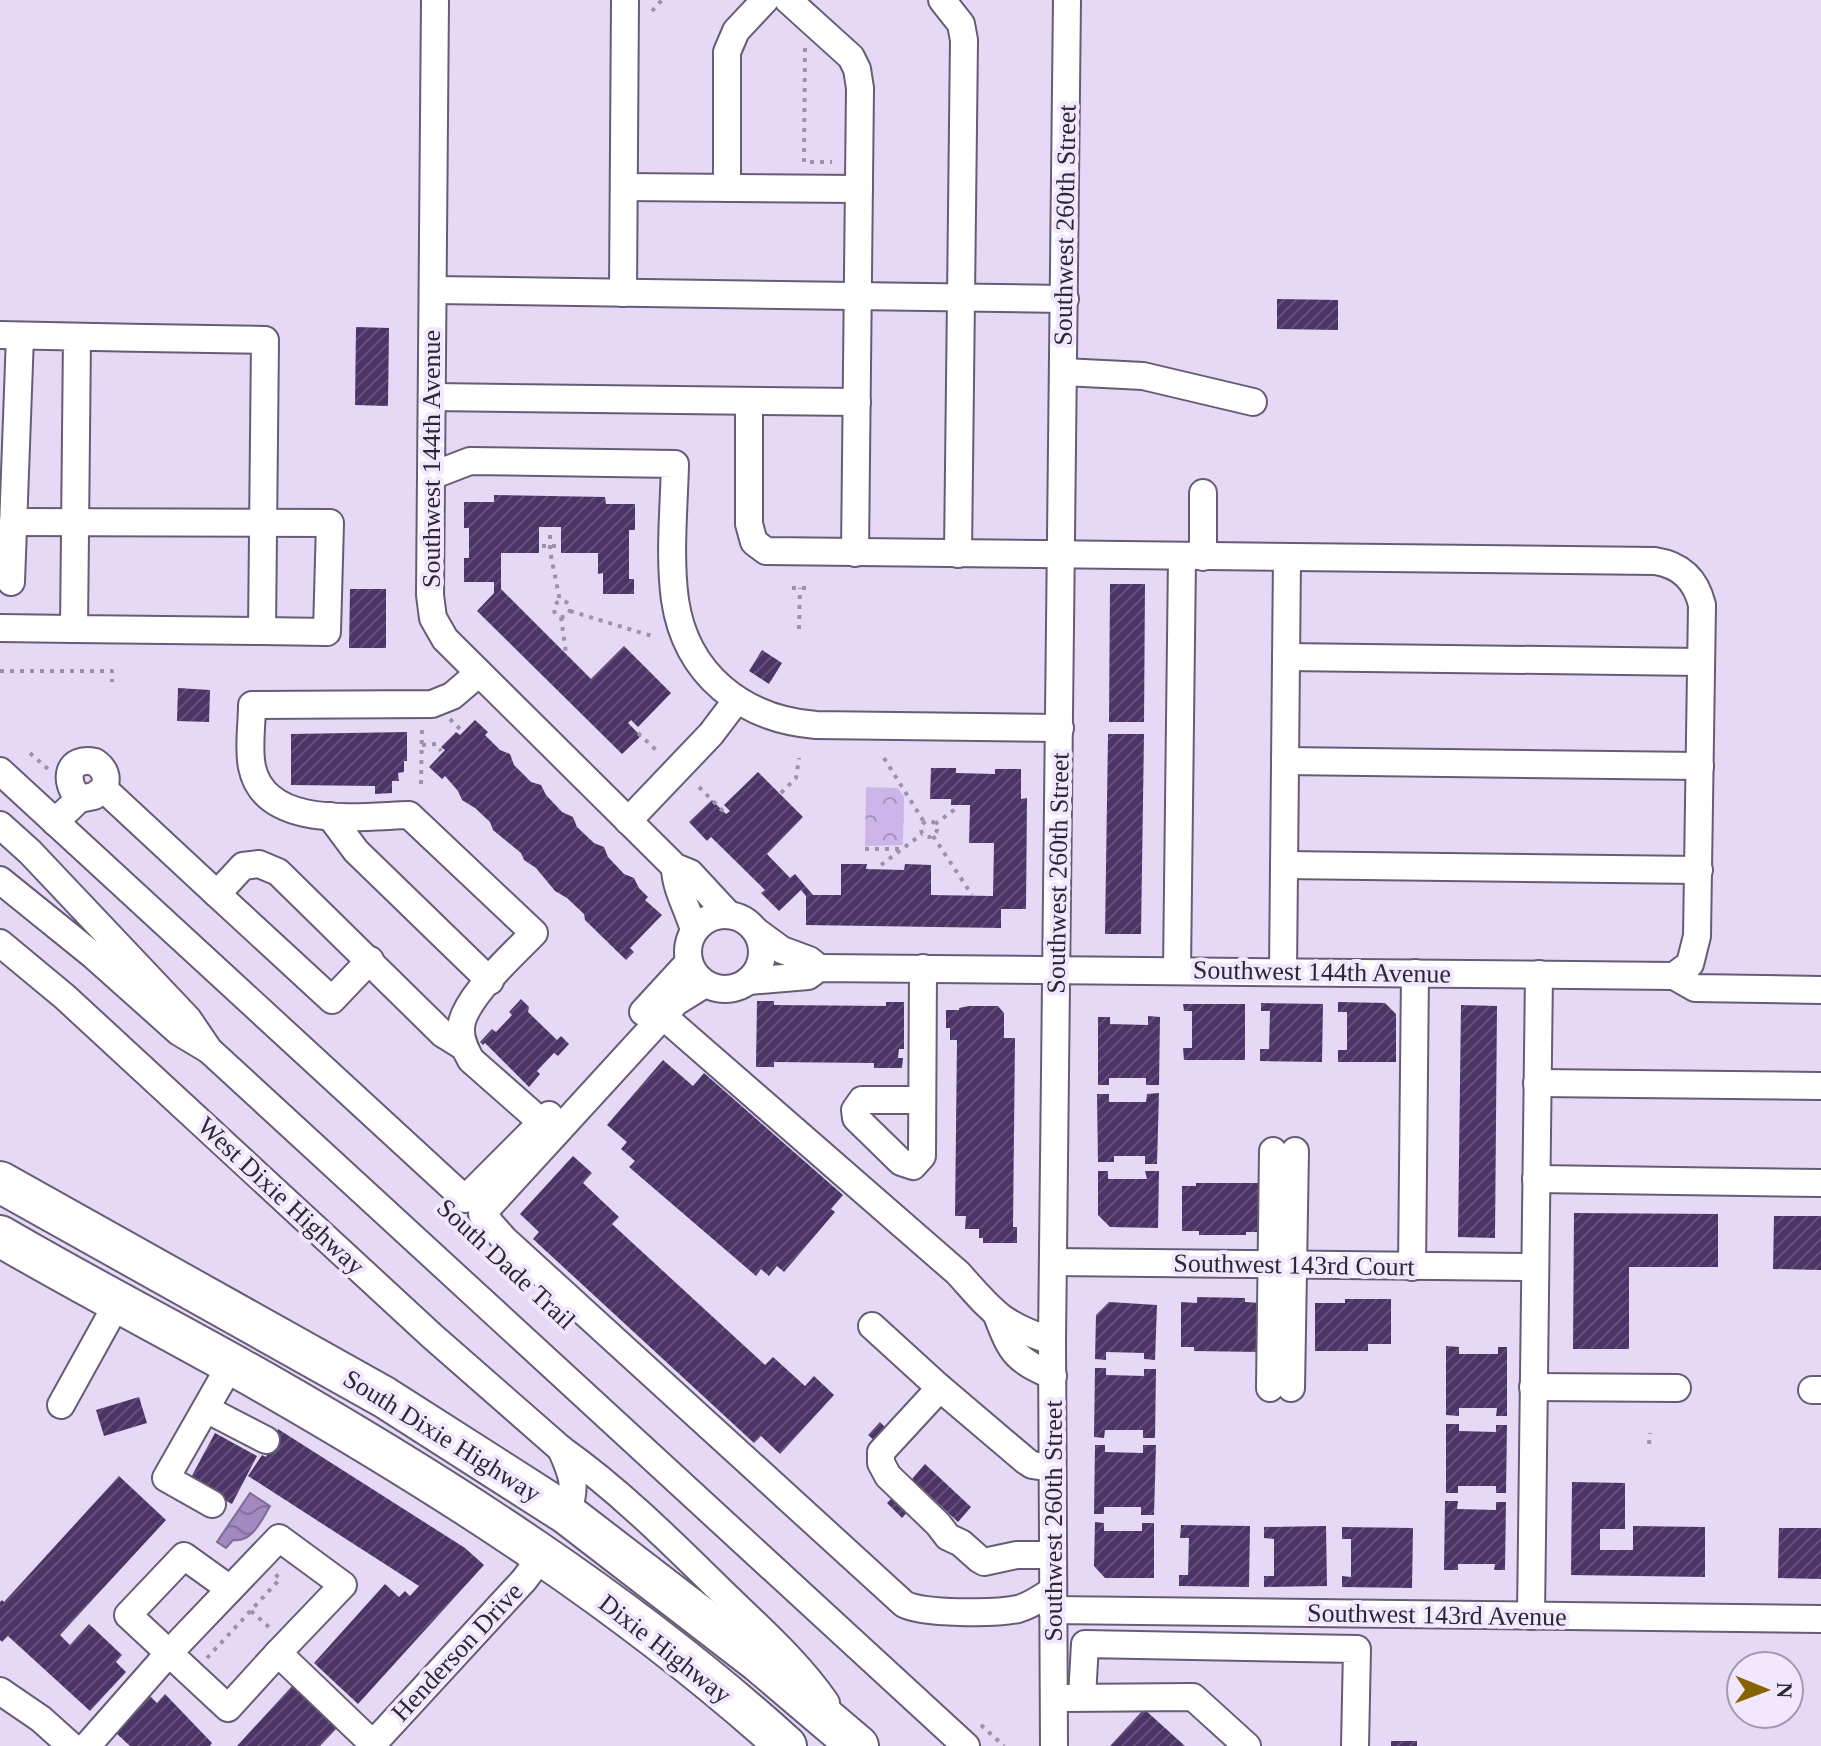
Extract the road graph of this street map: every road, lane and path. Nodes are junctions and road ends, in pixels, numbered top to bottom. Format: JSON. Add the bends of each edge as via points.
{"nodes":[{"id":1,"x":435,"y":0,"type":"edge"},
{"id":2,"x":625,"y":0,"type":"edge"},
{"id":3,"x":662,"y":0,"type":"edge"},
{"id":4,"x":765,"y":0,"type":"edge"},
{"id":5,"x":788,"y":0,"type":"edge"},
{"id":6,"x":942,"y":0,"type":"edge"},
{"id":7,"x":1067,"y":0,"type":"edge"},
{"id":8,"x":652,"y":11,"type":"dead end"},
{"id":9,"x":805,"y":46,"type":"dead end"},
{"id":10,"x":832,"y":162,"type":"dead end"},
{"id":11,"x":624,"y":187,"type":"junction"},
{"id":12,"x":727,"y":188,"type":"junction"},
{"id":13,"x":859,"y":189,"type":"junction"},
{"id":14,"x":433,"y":290,"type":"junction"},
{"id":15,"x":623,"y":293,"type":"junction"},
{"id":16,"x":857,"y":296,"type":"junction"},
{"id":17,"x":961,"y":297,"type":"junction"},
{"id":18,"x":1065,"y":299,"type":"junction"},
{"id":19,"x":10,"y":336,"type":"edge"},
{"id":20,"x":77,"y":337,"type":"junction"},
{"id":21,"x":1064,"y":372,"type":"junction"},
{"id":22,"x":432,"y":397,"type":"junction"},
{"id":23,"x":749,"y":401,"type":"junction"},
{"id":24,"x":857,"y":402,"type":"junction"},
{"id":25,"x":1253,"y":402,"type":"dead end"},
{"id":26,"x":431,"y":476,"type":"junction"},
{"id":27,"x":1203,"y":493,"type":"dead end"},
{"id":28,"x":13,"y":522,"type":"junction"},
{"id":29,"x":75,"y":522,"type":"junction"},
{"id":30,"x":262,"y":522,"type":"junction"},
{"id":31,"x":550,"y":535,"type":"dead end"},
{"id":32,"x":542,"y":546,"type":"dead end"},
{"id":33,"x":550,"y":546,"type":"junction"},
{"id":34,"x":559,"y":546,"type":"dead end"},
{"id":35,"x":855,"y":553,"type":"junction"},
{"id":36,"x":958,"y":554,"type":"junction"},
{"id":37,"x":1062,"y":555,"type":"junction"},
{"id":38,"x":1192,"y":557,"type":"junction"},
{"id":39,"x":1287,"y":558,"type":"junction"},
{"id":40,"x":11,"y":582,"type":"dead end"},
{"id":41,"x":792,"y":588,"type":"dead end"},
{"id":42,"x":800,"y":588,"type":"junction"},
{"id":43,"x":808,"y":588,"type":"dead end"},
{"id":44,"x":560,"y":601,"type":"junction"},
{"id":45,"x":570,"y":611,"type":"junction"},
{"id":46,"x":561,"y":617,"type":"junction"},
{"id":47,"x":0,"y":628,"type":"edge"},
{"id":48,"x":74,"y":629,"type":"junction"},
{"id":49,"x":799,"y":629,"type":"dead end"},
{"id":50,"x":262,"y":631,"type":"junction"},
{"id":51,"x":652,"y":636,"type":"dead end"},
{"id":52,"x":566,"y":653,"type":"dead end"},
{"id":53,"x":1286,"y":657,"type":"junction"},
{"id":54,"x":1701,"y":662,"type":"junction"},
{"id":55,"x":0,"y":671,"type":"edge"},
{"id":56,"x":479,"y":673,"type":"junction"},
{"id":57,"x":112,"y":682,"type":"dead end"},
{"id":58,"x":736,"y":701,"type":"junction"},
{"id":59,"x":422,"y":721,"type":"dead end"},
{"id":60,"x":1060,"y":728,"type":"junction"},
{"id":61,"x":638,"y":733,"type":"dead end"},
{"id":62,"x":422,"y":745,"type":"junction"},
{"id":63,"x":656,"y":750,"type":"dead end"},
{"id":64,"x":441,"y":751,"type":"dead end"},
{"id":65,"x":30,"y":753,"type":"dead end"},
{"id":66,"x":799,"y":758,"type":"dead end"},
{"id":67,"x":884,"y":758,"type":"dead end"},
{"id":68,"x":1285,"y":761,"type":"junction"},
{"id":69,"x":1700,"y":766,"type":"junction"},
{"id":70,"x":0,"y":771,"type":"edge"},
{"id":71,"x":50,"y":771,"type":"dead end"},
{"id":72,"x":421,"y":784,"type":"dead end"},
{"id":73,"x":699,"y":787,"type":"dead end"},
{"id":74,"x":104,"y":789,"type":"junction"},
{"id":75,"x":781,"y":793,"type":"dead end"},
{"id":76,"x":79,"y":799,"type":"junction"},
{"id":77,"x":958,"y":807,"type":"dead end"},
{"id":78,"x":725,"y":813,"type":"dead end"},
{"id":79,"x":330,"y":816,"type":"junction"},
{"id":80,"x":628,"y":821,"type":"junction"},
{"id":81,"x":55,"y":822,"type":"junction"},
{"id":82,"x":924,"y":822,"type":"junction"},
{"id":83,"x":935,"y":824,"type":"junction"},
{"id":84,"x":0,"y":825,"type":"edge"},
{"id":85,"x":922,"y":834,"type":"junction"},
{"id":86,"x":933,"y":836,"type":"junction"},
{"id":87,"x":865,"y":849,"type":"dead end"},
{"id":88,"x":902,"y":849,"type":"junction"},
{"id":89,"x":881,"y":865,"type":"dead end"},
{"id":90,"x":1284,"y":865,"type":"junction"},
{"id":91,"x":675,"y":867,"type":"junction"},
{"id":92,"x":1699,"y":870,"type":"junction"},
{"id":93,"x":0,"y":880,"type":"edge"},
{"id":94,"x":217,"y":894,"type":"junction"},
{"id":95,"x":972,"y":895,"type":"dead end"},
{"id":96,"x":728,"y":914,"type":"junction"},
{"id":97,"x":694,"y":930,"type":"junction"},
{"id":98,"x":756,"y":931,"type":"junction"},
{"id":99,"x":0,"y":943,"type":"edge"},
{"id":100,"x":370,"y":960,"type":"junction"},
{"id":101,"x":689,"y":962,"type":"junction"},
{"id":102,"x":819,"y":968,"type":"junction"},
{"id":103,"x":923,"y":968,"type":"junction"},
{"id":104,"x":1057,"y":969,"type":"junction"},
{"id":105,"x":1177,"y":970,"type":"junction"},
{"id":106,"x":1283,"y":972,"type":"junction"},
{"id":107,"x":1415,"y":973,"type":"junction"},
{"id":108,"x":1539,"y":974,"type":"junction"},
{"id":109,"x":1674,"y":976,"type":"junction"},
{"id":110,"x":490,"y":981,"type":"junction"},
{"id":111,"x":748,"y":981,"type":"junction"},
{"id":112,"x":705,"y":984,"type":"junction"},
{"id":113,"x":1821,"y":990,"type":"edge"},
{"id":114,"x":663,"y":1016,"type":"junction"},
{"id":115,"x":464,"y":1047,"type":"junction"},
{"id":116,"x":209,"y":1050,"type":"junction"},
{"id":117,"x":1537,"y":1083,"type":"junction"},
{"id":118,"x":1821,"y":1086,"type":"edge"},
{"id":119,"x":922,"y":1100,"type":"dead end"},
{"id":120,"x":548,"y":1128,"type":"junction"},
{"id":121,"x":1284,"y":1151,"type":"dead end"},
{"id":122,"x":1536,"y":1179,"type":"junction"},
{"id":123,"x":0,"y":1182,"type":"edge"},
{"id":124,"x":1821,"y":1183,"type":"edge"},
{"id":125,"x":474,"y":1207,"type":"junction"},
{"id":126,"x":0,"y":1236,"type":"edge"},
{"id":127,"x":1053,"y":1262,"type":"junction"},
{"id":128,"x":1282,"y":1265,"type":"junction"},
{"id":129,"x":1412,"y":1267,"type":"junction"},
{"id":130,"x":1535,"y":1267,"type":"junction"},
{"id":131,"x":118,"y":1302,"type":"junction"},
{"id":132,"x":998,"y":1318,"type":"junction"},
{"id":133,"x":872,"y":1326,"type":"dead end"},
{"id":134,"x":1052,"y":1341,"type":"junction"},
{"id":135,"x":231,"y":1364,"type":"junction"},
{"id":136,"x":1053,"y":1376,"type":"junction"},
{"id":137,"x":1533,"y":1387,"type":"junction"},
{"id":138,"x":940,"y":1388,"type":"junction"},
{"id":139,"x":1281,"y":1388,"type":"dead end"},
{"id":140,"x":1677,"y":1388,"type":"dead end"},
{"id":141,"x":61,"y":1405,"type":"dead end"},
{"id":142,"x":206,"y":1409,"type":"junction"},
{"id":143,"x":1650,"y":1433,"type":"dead end"},
{"id":144,"x":266,"y":1440,"type":"dead end"},
{"id":145,"x":1649,"y":1444,"type":"dead end"},
{"id":146,"x":561,"y":1449,"type":"junction"},
{"id":147,"x":1052,"y":1468,"type":"junction"},
{"id":148,"x":212,"y":1504,"type":"dead end"},
{"id":149,"x":567,"y":1514,"type":"junction"},
{"id":150,"x":1052,"y":1555,"type":"junction"},
{"id":151,"x":542,"y":1556,"type":"junction"},
{"id":152,"x":278,"y":1577,"type":"dead end"},
{"id":153,"x":230,"y":1589,"type":"junction"},
{"id":154,"x":1052,"y":1600,"type":"junction"},
{"id":155,"x":251,"y":1611,"type":"junction"},
{"id":156,"x":1531,"y":1616,"type":"junction"},
{"id":157,"x":1821,"y":1619,"type":"edge"},
{"id":158,"x":266,"y":1625,"type":"dead end"},
{"id":159,"x":278,"y":1653,"type":"junction"},
{"id":160,"x":168,"y":1654,"type":"junction"},
{"id":161,"x":203,"y":1654,"type":"dead end"},
{"id":162,"x":0,"y":1691,"type":"edge"},
{"id":163,"x":1082,"y":1697,"type":"junction"},
{"id":164,"x":1053,"y":1698,"type":"junction"},
{"id":165,"x":976,"y":1721,"type":"dead end"},
{"id":166,"x":854,"y":1742,"type":"edge"},
{"id":167,"x":372,"y":1745,"type":"edge"},
{"id":168,"x":71,"y":1746,"type":"edge"},
{"id":169,"x":87,"y":1746,"type":"edge"},
{"id":170,"x":786,"y":1746,"type":"edge"},
{"id":171,"x":966,"y":1746,"type":"edge"},
{"id":172,"x":1004,"y":1746,"type":"edge"},
{"id":173,"x":1054,"y":1746,"type":"edge"},
{"id":174,"x":1247,"y":1746,"type":"edge"},
{"id":175,"x":1355,"y":1746,"type":"edge"}],
"edges":[{"from":1,"to":14,"type":"street","name":"Southwest 144th Avenue"},
{"from":2,"to":11,"type":"street"},
{"from":3,"to":8,"type":"path"},
{"from":4,"to":12,"type":"street","via":[[736,31],[727,52]]},
{"from":5,"to":13,"type":"street","via":[[840,45],[857,69]]},
{"from":6,"to":17,"type":"street","via":[[961,24],[964,40]]},
{"from":7,"to":18,"type":"street","name":"Southwest 260th Street"},
{"from":9,"to":10,"type":"path","via":[[804,162]]},
{"from":11,"to":12,"type":"street"},
{"from":11,"to":15,"type":"street"},
{"from":12,"to":13,"type":"street"},
{"from":13,"to":16,"type":"street"},
{"from":14,"to":15,"type":"street"},
{"from":14,"to":22,"type":"street","name":"Southwest 144th Avenue"},
{"from":15,"to":16,"type":"street"},
{"from":16,"to":17,"type":"street"},
{"from":16,"to":24,"type":"street"},
{"from":17,"to":18,"type":"street"},
{"from":17,"to":36,"type":"street"},
{"from":18,"to":21,"type":"street","name":"Southwest 260th Street"},
{"from":19,"to":20,"type":"street"},
{"from":19,"to":28,"type":"street"},
{"from":20,"to":29,"type":"street"},
{"from":20,"to":30,"type":"street","via":[[265,340]]},
{"from":21,"to":25,"type":"street","via":[[1143,376]]},
{"from":21,"to":37,"type":"street","name":"Southwest 260th Street"},
{"from":22,"to":23,"type":"street"},
{"from":22,"to":26,"type":"street","name":"Southwest 144th Avenue"},
{"from":23,"to":24,"type":"street"},
{"from":23,"to":35,"type":"street","via":[[749,524],[754,542],[766,551]]},
{"from":24,"to":35,"type":"street"},
{"from":26,"to":56,"type":"street","name":"Southwest 144th Avenue","via":[[433,618],[445,639]]},
{"from":26,"to":58,"type":"street","via":[[470,461],[675,464],[677,614],[691,647]]},
{"from":27,"to":38,"type":"street"},
{"from":28,"to":29,"type":"street"},
{"from":28,"to":40,"type":"street"},
{"from":29,"to":30,"type":"street"},
{"from":29,"to":48,"type":"street"},
{"from":30,"to":50,"type":"street"},
{"from":30,"to":50,"type":"street","via":[[330,523],[327,632]]},
{"from":31,"to":33,"type":"path"},
{"from":32,"to":33,"type":"path"},
{"from":33,"to":34,"type":"path"},
{"from":33,"to":44,"type":"path"},
{"from":35,"to":36,"type":"street"},
{"from":36,"to":37,"type":"street"},
{"from":37,"to":38,"type":"street"},
{"from":37,"to":60,"type":"street","name":"Southwest 260th Street"},
{"from":38,"to":39,"type":"street"},
{"from":38,"to":105,"type":"street"},
{"from":39,"to":53,"type":"street"},
{"from":39,"to":54,"type":"street","via":[[1666,563],[1691,579],[1700,596]]},
{"from":41,"to":42,"type":"path"},
{"from":42,"to":43,"type":"path"},
{"from":42,"to":49,"type":"path"},
{"from":44,"to":45,"type":"path","via":[[568,603]]},
{"from":44,"to":46,"type":"path","via":[[554,609]]},
{"from":45,"to":46,"type":"path"},
{"from":45,"to":51,"type":"path"},
{"from":46,"to":52,"type":"path"},
{"from":47,"to":48,"type":"street"},
{"from":48,"to":50,"type":"street"},
{"from":53,"to":54,"type":"street"},
{"from":53,"to":68,"type":"street"},
{"from":54,"to":69,"type":"street"},
{"from":55,"to":57,"type":"path","via":[[112,671]]},
{"from":56,"to":79,"type":"street","via":[[452,696],[432,704],[252,705],[252,768],[263,789],[292,810]]},
{"from":56,"to":80,"type":"street","name":"Southwest 144th Avenue"},
{"from":58,"to":60,"type":"street","via":[[783,720],[816,725]]},
{"from":58,"to":80,"type":"street"},
{"from":59,"to":62,"type":"path"},
{"from":60,"to":104,"type":"street","name":"Southwest 260th Street"},
{"from":61,"to":63,"type":"path"},
{"from":62,"to":64,"type":"path","via":[[436,744]]},
{"from":62,"to":72,"type":"path"},
{"from":65,"to":71,"type":"path"},
{"from":66,"to":75,"type":"path","via":[[796,778]]},
{"from":67,"to":82,"type":"path"},
{"from":68,"to":69,"type":"street"},
{"from":68,"to":90,"type":"street"},
{"from":69,"to":92,"type":"street"},
{"from":70,"to":81,"type":"street"},
{"from":73,"to":78,"type":"path"},
{"from":74,"to":76,"type":"street"},
{"from":74,"to":76,"type":"street","via":[[101,765],[83,761],[72,768],[68,780]]},
{"from":74,"to":94,"type":"street"},
{"from":76,"to":81,"type":"street"},
{"from":77,"to":83,"type":"path"},
{"from":79,"to":110,"type":"street","via":[[356,851]]},
{"from":79,"to":110,"type":"street","via":[[409,815],[534,933]]},
{"from":80,"to":91,"type":"street","name":"Southwest 144th Avenue"},
{"from":81,"to":125,"type":"street"},
{"from":82,"to":83,"type":"path"},
{"from":82,"to":85,"type":"path"},
{"from":83,"to":86,"type":"path"},
{"from":84,"to":116,"type":"street","via":[[188,1019]]},
{"from":85,"to":86,"type":"path"},
{"from":85,"to":88,"type":"path"},
{"from":86,"to":95,"type":"path"},
{"from":87,"to":88,"type":"path"},
{"from":88,"to":89,"type":"path"},
{"from":90,"to":92,"type":"street"},
{"from":90,"to":106,"type":"street"},
{"from":91,"to":96,"type":"street","name":"Southwest 144th Avenue","via":[[690,873]]},
{"from":91,"to":97,"type":"street","name":"Southwest 144th Avenue","via":[[675,881]]},
{"from":92,"to":109,"type":"street","via":[[1696,947],[1690,964]]},
{"from":93,"to":116,"type":"street","via":[[179,1032]]},
{"from":94,"to":100,"type":"street","via":[[243,866],[259,864],[278,872]]},
{"from":94,"to":100,"type":"street","via":[[332,1000]]},
{"from":96,"to":97,"type":"street","via":[[709,918]]},
{"from":96,"to":98,"type":"street"},
{"from":97,"to":101,"type":"street"},
{"from":98,"to":102,"type":"street","name":"Southwest 144th Avenue"},
{"from":98,"to":111,"type":"street","via":[[762,953]]},
{"from":99,"to":146,"type":"street","name":"West Dixie Highway"},
{"from":100,"to":115,"type":"street","via":[[443,1034]]},
{"from":101,"to":112,"type":"street"},
{"from":101,"to":120,"type":"street"},
{"from":102,"to":103,"type":"street","name":"Southwest 144th Avenue"},
{"from":102,"to":111,"type":"street","name":"Southwest 144th Avenue","via":[[808,976]]},
{"from":103,"to":104,"type":"street","name":"Southwest 144th Avenue"},
{"from":103,"to":119,"type":"street"},
{"from":104,"to":105,"type":"street","name":"Southwest 144th Avenue"},
{"from":104,"to":127,"type":"street","name":"Southwest 260th Street"},
{"from":105,"to":106,"type":"street","name":"Southwest 144th Avenue"},
{"from":106,"to":107,"type":"street","name":"Southwest 144th Avenue"},
{"from":107,"to":108,"type":"street","name":"Southwest 144th Avenue"},
{"from":107,"to":129,"type":"street"},
{"from":108,"to":109,"type":"street","name":"Southwest 144th Avenue"},
{"from":108,"to":117,"type":"street"},
{"from":109,"to":113,"type":"street","name":"Southwest 144th Avenue","via":[[1695,988]]},
{"from":110,"to":115,"type":"street","via":[[465,1010],[460,1029]]},
{"from":111,"to":112,"type":"street","via":[[726,989]]},
{"from":112,"to":114,"type":"street"},
{"from":114,"to":120,"type":"street"},
{"from":114,"to":132,"type":"street","via":[[958,1273]]},
{"from":115,"to":120,"type":"street","via":[[471,1060]]},
{"from":116,"to":171,"type":"street"},
{"from":117,"to":118,"type":"street"},
{"from":117,"to":122,"type":"street"},
{"from":120,"to":125,"type":"street"},
{"from":121,"to":128,"type":"street"},
{"from":122,"to":124,"type":"street"},
{"from":122,"to":130,"type":"street"},
{"from":123,"to":149,"type":"highway","name":"South Dixie Highway","via":[[384,1397]]},
{"from":125,"to":154,"type":"street","via":[[904,1604],[927,1611],[1006,1611]]},
{"from":126,"to":131,"type":"highway","name":"South Dixie Highway"},
{"from":127,"to":128,"type":"street","name":"Southwest 143rd Court"},
{"from":127,"to":134,"type":"street","name":"Southwest 260th Street"},
{"from":128,"to":129,"type":"street","name":"Southwest 143rd Court"},
{"from":128,"to":139,"type":"street"},
{"from":129,"to":130,"type":"street","name":"Southwest 143rd Court"},
{"from":130,"to":137,"type":"street"},
{"from":131,"to":135,"type":"highway","name":"South Dixie Highway"},
{"from":131,"to":141,"type":"street"},
{"from":132,"to":134,"type":"street"},
{"from":132,"to":136,"type":"street","via":[[1023,1363]]},
{"from":133,"to":138,"type":"street"},
{"from":134,"to":136,"type":"street","name":"Southwest 260th Street"},
{"from":135,"to":142,"type":"street"},
{"from":135,"to":151,"type":"highway","name":"South Dixie Highway","via":[[451,1494]]},
{"from":136,"to":147,"type":"street","name":"Southwest 260th Street"},
{"from":137,"to":140,"type":"street"},
{"from":137,"to":156,"type":"street"},
{"from":138,"to":147,"type":"street","via":[[1032,1465]]},
{"from":138,"to":150,"type":"street","via":[[881,1452],[888,1476],[948,1537],[984,1562]]},
{"from":142,"to":144,"type":"street"},
{"from":142,"to":148,"type":"street","via":[[166,1478]]},
{"from":143,"to":145,"type":"path"},
{"from":146,"to":149,"type":"street","name":"West Dixie Highway","via":[[574,1483]]},
{"from":146,"to":166,"type":"street","name":"West Dixie Highway","via":[[690,1561],[786,1654]]},
{"from":147,"to":150,"type":"street","name":"Southwest 260th Street"},
{"from":149,"to":151,"type":"highway"},
{"from":149,"to":166,"type":"highway","name":"South Dixie Highway"},
{"from":150,"to":154,"type":"street","name":"Southwest 260th Street"},
{"from":151,"to":167,"type":"street","name":"Henderson Drive"},
{"from":151,"to":170,"type":"highway","name":"Dixie Highway"},
{"from":152,"to":155,"type":"path"},
{"from":153,"to":159,"type":"street","via":[[279,1538],[343,1585]]},
{"from":153,"to":160,"type":"street"},
{"from":153,"to":160,"type":"street","via":[[184,1556],[174,1565],[128,1615]]},
{"from":154,"to":156,"type":"street","name":"Southwest 143rd Avenue"},
{"from":154,"to":164,"type":"street","name":"Southwest 260th Street"},
{"from":155,"to":158,"type":"path"},
{"from":155,"to":161,"type":"path","via":[[207,1658]]},
{"from":156,"to":157,"type":"street","name":"Southwest 143rd Avenue"},
{"from":159,"to":160,"type":"street","via":[[228,1708]]},
{"from":159,"to":167,"type":"street"},
{"from":160,"to":169,"type":"street"},
{"from":162,"to":168,"type":"street"},
{"from":163,"to":164,"type":"street"},
{"from":163,"to":174,"type":"street","via":[[1193,1697]]},
{"from":163,"to":175,"type":"street","via":[[1085,1644],[1357,1649]]},
{"from":164,"to":173,"type":"street","name":"Southwest 260th Street"},
{"from":165,"to":172,"type":"path"}]}
